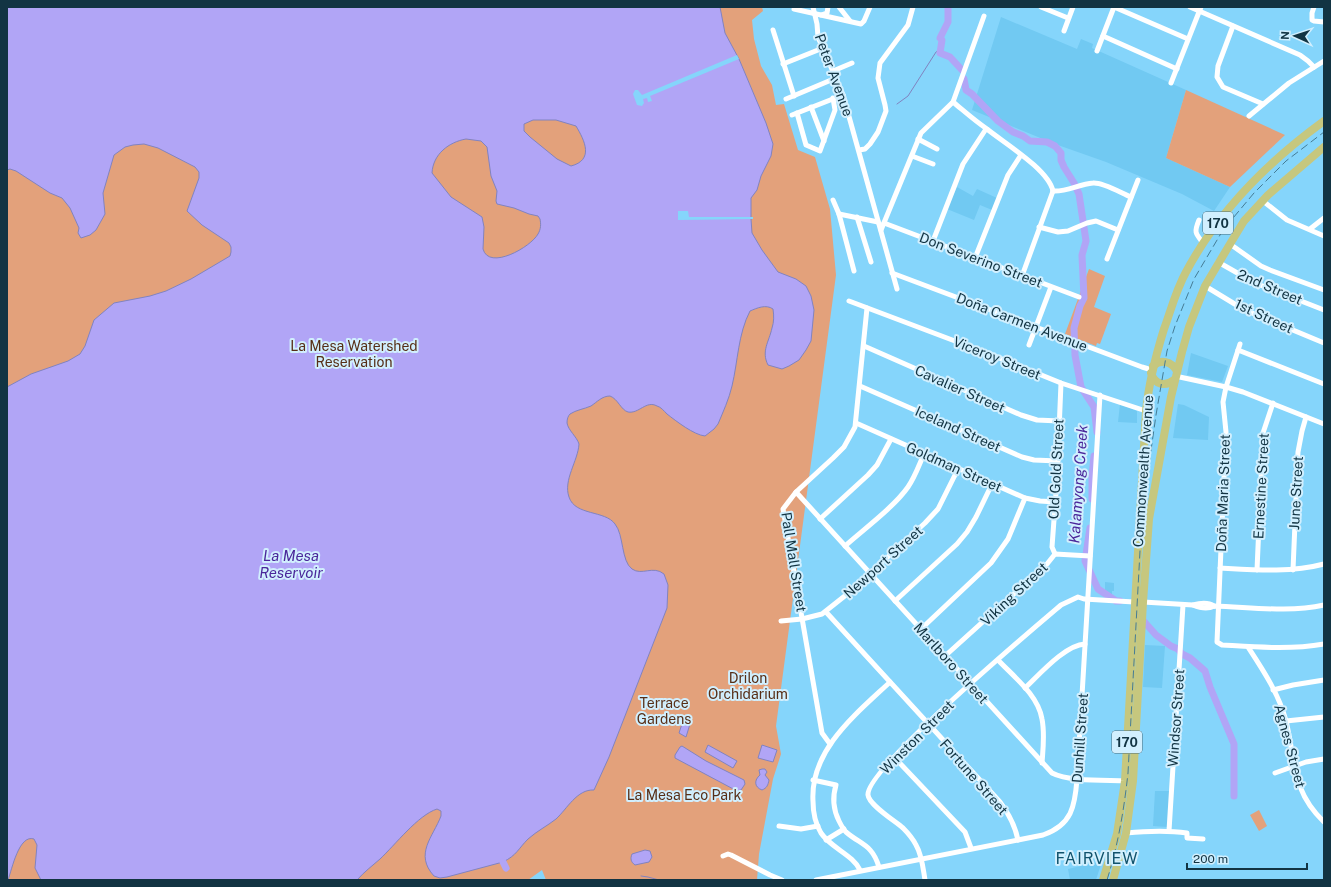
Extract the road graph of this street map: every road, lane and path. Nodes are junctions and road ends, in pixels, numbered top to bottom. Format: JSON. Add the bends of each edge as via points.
{"nodes":[{"id":1,"x":813,"y":7,"type":"edge"},
{"id":2,"x":828,"y":7,"type":"edge"},
{"id":3,"x":839,"y":7,"type":"edge"},
{"id":4,"x":869,"y":7,"type":"edge"},
{"id":5,"x":913,"y":7,"type":"edge"},
{"id":6,"x":1040,"y":7,"type":"edge"},
{"id":7,"x":1073,"y":7,"type":"edge"},
{"id":8,"x":1114,"y":7,"type":"edge"},
{"id":9,"x":1190,"y":7,"type":"edge"},
{"id":10,"x":1314,"y":7,"type":"edge"},
{"id":11,"x":794,"y":9,"type":"dead end"},
{"id":12,"x":1200,"y":9,"type":"edge"},
{"id":13,"x":814,"y":14,"type":"junction"},
{"id":14,"x":821,"y":15,"type":"junction"},
{"id":15,"x":984,"y":16,"type":"dead end"},
{"id":16,"x":1068,"y":18,"type":"junction"},
{"id":17,"x":850,"y":22,"type":"junction"},
{"id":18,"x":1324,"y":22,"type":"edge"},
{"id":19,"x":1233,"y":26,"type":"junction"},
{"id":20,"x":773,"y":30,"type":"dead end"},
{"id":21,"x":1064,"y":31,"type":"dead end"},
{"id":22,"x":1103,"y":36,"type":"junction"},
{"id":23,"x":1188,"y":39,"type":"junction"},
{"id":24,"x":823,"y":48,"type":"junction"},
{"id":25,"x":1097,"y":50,"type":"dead end"},
{"id":26,"x":1324,"y":61,"type":"edge"},
{"id":27,"x":852,"y":63,"type":"dead end"},
{"id":28,"x":784,"y":64,"type":"junction"},
{"id":29,"x":1314,"y":67,"type":"junction"},
{"id":30,"x":1177,"y":69,"type":"junction"},
{"id":31,"x":833,"y":71,"type":"junction"},
{"id":32,"x":836,"y":78,"type":"junction"},
{"id":33,"x":1171,"y":83,"type":"dead end"},
{"id":34,"x":843,"y":95,"type":"junction"},
{"id":35,"x":794,"y":96,"type":"junction"},
{"id":36,"x":833,"y":98,"type":"junction"},
{"id":37,"x":786,"y":99,"type":"dead end"},
{"id":38,"x":953,"y":102,"type":"junction"},
{"id":39,"x":1263,"y":104,"type":"junction"},
{"id":40,"x":811,"y":107,"type":"junction"},
{"id":41,"x":1249,"y":116,"type":"dead end"},
{"id":42,"x":1324,"y":121,"type":"edge"},
{"id":43,"x":986,"y":129,"type":"junction"},
{"id":44,"x":918,"y":139,"type":"junction"},
{"id":45,"x":824,"y":141,"type":"junction"},
{"id":46,"x":1324,"y":147,"type":"edge"},
{"id":47,"x":937,"y":149,"type":"dead end"},
{"id":48,"x":859,"y":150,"type":"junction"},
{"id":49,"x":1021,"y":155,"type":"junction"},
{"id":50,"x":912,"y":156,"type":"junction"},
{"id":51,"x":933,"y":164,"type":"dead end"},
{"id":52,"x":1138,"y":180,"type":"dead end"},
{"id":53,"x":1053,"y":191,"type":"junction"},
{"id":54,"x":1131,"y":197,"type":"junction"},
{"id":55,"x":833,"y":200,"type":"dead end"},
{"id":56,"x":1263,"y":200,"type":"junction"},
{"id":57,"x":888,"y":213,"type":"junction"},
{"id":58,"x":839,"y":214,"type":"junction"},
{"id":59,"x":876,"y":215,"type":"junction"},
{"id":60,"x":857,"y":217,"type":"junction"},
{"id":61,"x":1324,"y":218,"type":"edge"},
{"id":62,"x":1199,"y":220,"type":"dead end"},
{"id":63,"x":881,"y":222,"type":"junction"},
{"id":64,"x":1040,"y":227,"type":"junction"},
{"id":65,"x":1310,"y":229,"type":"junction"},
{"id":66,"x":1118,"y":230,"type":"junction"},
{"id":67,"x":1324,"y":236,"type":"edge"},
{"id":68,"x":933,"y":241,"type":"junction"},
{"id":69,"x":1203,"y":243,"type":"junction"},
{"id":70,"x":1230,"y":244,"type":"junction"},
{"id":71,"x":975,"y":258,"type":"junction"},
{"id":72,"x":1107,"y":259,"type":"dead end"},
{"id":73,"x":871,"y":262,"type":"dead end"},
{"id":74,"x":1218,"y":262,"type":"junction"},
{"id":75,"x":854,"y":271,"type":"dead end"},
{"id":76,"x":892,"y":273,"type":"junction"},
{"id":77,"x":1022,"y":276,"type":"junction"},
{"id":78,"x":1205,"y":286,"type":"junction"},
{"id":79,"x":1051,"y":287,"type":"junction"},
{"id":80,"x":897,"y":289,"type":"dead end"},
{"id":81,"x":1324,"y":290,"type":"edge"},
{"id":82,"x":1078,"y":298,"type":"dead end"},
{"id":83,"x":849,"y":301,"type":"dead end"},
{"id":84,"x":867,"y":308,"type":"junction"},
{"id":85,"x":1324,"y":310,"type":"edge"},
{"id":86,"x":1036,"y":327,"type":"junction"},
{"id":87,"x":1324,"y":343,"type":"edge"},
{"id":88,"x":1029,"y":345,"type":"dead end"},
{"id":89,"x":864,"y":346,"type":"junction"},
{"id":90,"x":1182,"y":352,"type":"junction"},
{"id":91,"x":1156,"y":354,"type":"junction"},
{"id":92,"x":1152,"y":370,"type":"junction"},
{"id":93,"x":1175,"y":376,"type":"junction"},
{"id":94,"x":1061,"y":383,"type":"junction"},
{"id":95,"x":1324,"y":384,"type":"edge"},
{"id":96,"x":860,"y":386,"type":"junction"},
{"id":97,"x":1226,"y":387,"type":"junction"},
{"id":98,"x":1100,"y":395,"type":"junction"},
{"id":99,"x":1273,"y":403,"type":"junction"},
{"id":100,"x":1146,"y":411,"type":"junction"},
{"id":101,"x":1306,"y":417,"type":"junction"},
{"id":102,"x":1059,"y":421,"type":"junction"},
{"id":103,"x":856,"y":423,"type":"junction"},
{"id":104,"x":1324,"y":424,"type":"edge"},
{"id":105,"x":891,"y":439,"type":"junction"},
{"id":106,"x":924,"y":454,"type":"junction"},
{"id":107,"x":1058,"y":461,"type":"junction"},
{"id":108,"x":958,"y":469,"type":"junction"},
{"id":109,"x":992,"y":484,"type":"junction"},
{"id":110,"x":796,"y":492,"type":"junction"},
{"id":111,"x":1025,"y":498,"type":"junction"},
{"id":112,"x":1055,"y":502,"type":"junction"},
{"id":113,"x":820,"y":519,"type":"junction"},
{"id":114,"x":845,"y":546,"type":"junction"},
{"id":115,"x":1055,"y":554,"type":"junction"},
{"id":116,"x":1090,"y":556,"type":"junction"},
{"id":117,"x":1324,"y":564,"type":"edge"},
{"id":118,"x":1220,"y":568,"type":"junction"},
{"id":119,"x":1257,"y":570,"type":"junction"},
{"id":120,"x":1293,"y":570,"type":"junction"},
{"id":121,"x":870,"y":574,"type":"junction"},
{"id":122,"x":1086,"y":599,"type":"junction"},
{"id":123,"x":895,"y":601,"type":"junction"},
{"id":124,"x":1134,"y":602,"type":"junction"},
{"id":125,"x":1143,"y":602,"type":"junction"},
{"id":126,"x":1183,"y":605,"type":"junction"},
{"id":127,"x":1324,"y":605,"type":"edge"},
{"id":128,"x":1216,"y":606,"type":"junction"},
{"id":129,"x":826,"y":612,"type":"junction"},
{"id":130,"x":802,"y":619,"type":"junction"},
{"id":131,"x":781,"y":621,"type":"dead end"},
{"id":132,"x":920,"y":629,"type":"junction"},
{"id":133,"x":1085,"y":644,"type":"junction"},
{"id":134,"x":1324,"y":644,"type":"edge"},
{"id":135,"x":1248,"y":647,"type":"junction"},
{"id":136,"x":945,"y":656,"type":"junction"},
{"id":137,"x":998,"y":660,"type":"junction"},
{"id":138,"x":1324,"y":680,"type":"edge"},
{"id":139,"x":890,"y":682,"type":"junction"},
{"id":140,"x":971,"y":684,"type":"junction"},
{"id":141,"x":1025,"y":688,"type":"junction"},
{"id":142,"x":1273,"y":690,"type":"junction"},
{"id":143,"x":1324,"y":717,"type":"edge"},
{"id":144,"x":1286,"y":721,"type":"junction"},
{"id":145,"x":928,"y":724,"type":"junction"},
{"id":146,"x":830,"y":744,"type":"junction"},
{"id":147,"x":894,"y":757,"type":"junction"},
{"id":148,"x":1324,"y":760,"type":"edge"},
{"id":149,"x":1042,"y":763,"type":"junction"},
{"id":150,"x":1294,"y":766,"type":"junction"},
{"id":151,"x":1275,"y":773,"type":"dead end"},
{"id":152,"x":1077,"y":779,"type":"junction"},
{"id":153,"x":813,"y":780,"type":"junction"},
{"id":154,"x":1129,"y":781,"type":"junction"},
{"id":155,"x":1324,"y":822,"type":"edge"},
{"id":156,"x":779,"y":826,"type":"dead end"},
{"id":157,"x":818,"y":826,"type":"junction"},
{"id":158,"x":844,"y":829,"type":"junction"},
{"id":159,"x":1169,"y":831,"type":"junction"},
{"id":160,"x":1126,"y":833,"type":"junction"},
{"id":161,"x":1203,"y":839,"type":"dead end"},
{"id":162,"x":826,"y":840,"type":"junction"},
{"id":163,"x":1018,"y":840,"type":"junction"},
{"id":164,"x":972,"y":848,"type":"junction"},
{"id":165,"x":723,"y":856,"type":"dead end"},
{"id":166,"x":921,"y":859,"type":"junction"},
{"id":167,"x":879,"y":867,"type":"junction"},
{"id":168,"x":860,"y":870,"type":"junction"},
{"id":169,"x":782,"y":880,"type":"edge"},
{"id":170,"x":816,"y":880,"type":"edge"},
{"id":171,"x":925,"y":880,"type":"edge"},
{"id":172,"x":1103,"y":880,"type":"edge"},
{"id":173,"x":1113,"y":880,"type":"edge"}],
"edges":[{"from":1,"to":13,"type":"street","name":"Peter Avenue"},
{"from":2,"to":14,"type":"street","via":[[827,13]]},
{"from":3,"to":17,"type":"street"},
{"from":4,"to":17,"type":"street","via":[[863,23]]},
{"from":5,"to":48,"type":"street","via":[[908,25],[880,63],[878,78],[886,111],[870,144]]},
{"from":6,"to":16,"type":"street"},
{"from":7,"to":16,"type":"street"},
{"from":8,"to":22,"type":"street"},
{"from":8,"to":23,"type":"street"},
{"from":9,"to":12,"type":"street"},
{"from":10,"to":18,"type":"street","via":[[1312,20]]},
{"from":11,"to":13,"type":"street"},
{"from":12,"to":19,"type":"street"},
{"from":12,"to":23,"type":"street"},
{"from":13,"to":14,"type":"street"},
{"from":13,"to":24,"type":"street","name":"Peter Avenue"},
{"from":14,"to":17,"type":"street"},
{"from":15,"to":38,"type":"street"},
{"from":16,"to":21,"type":"street"},
{"from":19,"to":29,"type":"street","via":[[1300,55]]},
{"from":19,"to":39,"type":"street","via":[[1218,66],[1217,77],[1223,87]]},
{"from":20,"to":28,"type":"street"},
{"from":22,"to":25,"type":"street"},
{"from":22,"to":30,"type":"street"},
{"from":23,"to":30,"type":"street"},
{"from":24,"to":28,"type":"street"},
{"from":24,"to":31,"type":"street","name":"Peter Avenue"},
{"from":26,"to":29,"type":"street"},
{"from":27,"to":31,"type":"street"},
{"from":28,"to":35,"type":"street"},
{"from":29,"to":39,"type":"street"},
{"from":30,"to":33,"type":"street"},
{"from":31,"to":32,"type":"street","name":"Peter Avenue"},
{"from":32,"to":34,"type":"street","name":"Peter Avenue"},
{"from":32,"to":35,"type":"street"},
{"from":34,"to":36,"type":"street"},
{"from":34,"to":48,"type":"street","name":"Peter Avenue"},
{"from":35,"to":37,"type":"street"},
{"from":36,"to":40,"type":"street"},
{"from":36,"to":45,"type":"street","via":[[835,110]]},
{"from":38,"to":43,"type":"street"},
{"from":38,"to":44,"type":"street"},
{"from":39,"to":41,"type":"street"},
{"from":40,"to":45,"type":"street"},
{"from":40,"to":45,"type":"street","via":[[795,114],[806,145],[820,152]]},
{"from":42,"to":69,"type":"main road","name":"Commonwealth Avenue","number":"170","via":[[1247,188]]},
{"from":43,"to":49,"type":"street"},
{"from":43,"to":68,"type":"street","via":[[963,164]]},
{"from":44,"to":47,"type":"street"},
{"from":44,"to":50,"type":"street"},
{"from":46,"to":56,"type":"main road","name":"Commonwealth Avenue","number":"170"},
{"from":48,"to":59,"type":"street","name":"Peter Avenue"},
{"from":49,"to":53,"type":"street","via":[[1048,179]]},
{"from":49,"to":71,"type":"street","via":[[1008,176]]},
{"from":50,"to":51,"type":"street"},
{"from":50,"to":57,"type":"street"},
{"from":52,"to":54,"type":"street"},
{"from":53,"to":54,"type":"street","via":[[1059,192],[1094,182]]},
{"from":53,"to":64,"type":"street"},
{"from":54,"to":66,"type":"street"},
{"from":55,"to":58,"type":"street"},
{"from":56,"to":65,"type":"street","via":[[1287,220]]},
{"from":56,"to":70,"type":"main road","name":"Commonwealth Avenue","number":"170","via":[[1244,221]]},
{"from":57,"to":59,"type":"street","via":[[882,218]]},
{"from":57,"to":63,"type":"street"},
{"from":58,"to":60,"type":"street","name":"Don Severino Street"},
{"from":58,"to":75,"type":"street"},
{"from":59,"to":63,"type":"street","name":"Peter Avenue"},
{"from":60,"to":63,"type":"street","name":"Don Severino Street"},
{"from":60,"to":73,"type":"street"},
{"from":61,"to":65,"type":"street"},
{"from":62,"to":69,"type":"street","via":[[1195,230]]},
{"from":63,"to":68,"type":"street","name":"Don Severino Street"},
{"from":63,"to":76,"type":"street"},
{"from":64,"to":66,"type":"street","via":[[1058,232],[1068,231],[1096,221]]},
{"from":64,"to":77,"type":"street"},
{"from":65,"to":67,"type":"street"},
{"from":66,"to":72,"type":"street"},
{"from":68,"to":71,"type":"street","name":"Don Severino Street"},
{"from":69,"to":91,"type":"main road","name":"Commonwealth Avenue","number":"170","via":[[1185,274]]},
{"from":70,"to":74,"type":"main road","name":"Commonwealth Avenue","number":"170"},
{"from":70,"to":81,"type":"street","via":[[1265,268]]},
{"from":71,"to":77,"type":"street","name":"Don Severino Street"},
{"from":74,"to":78,"type":"main road","name":"Commonwealth Avenue","number":"170"},
{"from":74,"to":85,"type":"street","name":"2nd Street","via":[[1255,283]]},
{"from":76,"to":80,"type":"street"},
{"from":76,"to":86,"type":"street","name":"Doña Carmen Avenue"},
{"from":77,"to":79,"type":"street","name":"Don Severino Street"},
{"from":78,"to":87,"type":"street","name":"1st Street","via":[[1252,313]]},
{"from":78,"to":90,"type":"main road","name":"Commonwealth Avenue","number":"170"},
{"from":79,"to":82,"type":"street","name":"Don Severino Street"},
{"from":79,"to":86,"type":"street"},
{"from":83,"to":84,"type":"street","name":"Viceroy Street"},
{"from":84,"to":89,"type":"street","name":"Pall Mall Street"},
{"from":84,"to":94,"type":"street","name":"Viceroy Street"},
{"from":86,"to":88,"type":"street"},
{"from":86,"to":92,"type":"street","name":"Doña Carmen Avenue"},
{"from":89,"to":96,"type":"street","name":"Pall Mall Street"},
{"from":89,"to":102,"type":"street","name":"Cavalier Street","via":[[1021,416]]},
{"from":90,"to":91,"type":"main road","via":[[1168,359]]},
{"from":90,"to":93,"type":"main road","name":"Commonwealth Avenue","number":"170"},
{"from":91,"to":92,"type":"main road","name":"Commonwealth Avenue","number":"170"},
{"from":92,"to":93,"type":"main road","via":[[1156,381],[1162,384],[1168,384]]},
{"from":92,"to":93,"type":"main road","via":[[1159,362],[1166,362],[1173,366]]},
{"from":92,"to":100,"type":"main road","name":"Commonwealth Avenue","number":"170"},
{"from":93,"to":97,"type":"street"},
{"from":93,"to":125,"type":"main road","name":"Commonwealth Avenue","number":"170","via":[[1149,519]]},
{"from":94,"to":98,"type":"street","name":"Viceroy Street"},
{"from":94,"to":102,"type":"street","name":"Old Gold Street"},
{"from":95,"to":97,"type":"street","name":"Doña Maria Street","via":[[1239,347]]},
{"from":96,"to":103,"type":"street","name":"Pall Mall Street"},
{"from":96,"to":107,"type":"street","name":"Iceland Street","via":[[1022,457]]},
{"from":97,"to":99,"type":"street"},
{"from":97,"to":118,"type":"street","name":"Doña Maria Street"},
{"from":98,"to":100,"type":"street","name":"Viceroy Street"},
{"from":98,"to":116,"type":"street","name":"Dunhill Street"},
{"from":99,"to":101,"type":"street"},
{"from":99,"to":119,"type":"street","name":"Ernestine Street","via":[[1263,433]]},
{"from":100,"to":124,"type":"main road","name":"Commonwealth Avenue","number":"170"},
{"from":101,"to":104,"type":"street"},
{"from":101,"to":120,"type":"street","name":"June Street","via":[[1298,452]]},
{"from":102,"to":107,"type":"street","name":"Old Gold Street"},
{"from":103,"to":105,"type":"street","name":"Goldman Street"},
{"from":103,"to":110,"type":"street","name":"Pall Mall Street","via":[[844,447]]},
{"from":105,"to":106,"type":"street","name":"Goldman Street"},
{"from":105,"to":113,"type":"street","via":[[868,475]]},
{"from":106,"to":108,"type":"street","name":"Goldman Street"},
{"from":106,"to":114,"type":"street","via":[[903,494]]},
{"from":107,"to":112,"type":"street","name":"Old Gold Street"},
{"from":108,"to":109,"type":"street","name":"Goldman Street"},
{"from":108,"to":121,"type":"street","name":"Newport Street","via":[[938,509]]},
{"from":109,"to":111,"type":"street","name":"Goldman Street"},
{"from":109,"to":123,"type":"street","via":[[976,517],[957,544]]},
{"from":110,"to":113,"type":"street","name":"Marlboro Street"},
{"from":110,"to":130,"type":"street","name":"Pall Mall Street","via":[[783,509]]},
{"from":111,"to":112,"type":"street","name":"Goldman Street"},
{"from":111,"to":132,"type":"street","via":[[1008,539],[991,562]]},
{"from":112,"to":115,"type":"street","name":"Old Gold Street","via":[[1052,547]]},
{"from":113,"to":114,"type":"street","name":"Marlboro Street"},
{"from":114,"to":121,"type":"street","name":"Marlboro Street"},
{"from":115,"to":116,"type":"street","name":"Viking Street"},
{"from":115,"to":136,"type":"street","name":"Viking Street"},
{"from":116,"to":122,"type":"street","name":"Dunhill Street"},
{"from":117,"to":120,"type":"street"},
{"from":118,"to":119,"type":"street"},
{"from":118,"to":128,"type":"street","name":"Doña Maria Street"},
{"from":119,"to":120,"type":"street"},
{"from":121,"to":123,"type":"street","name":"Marlboro Street"},
{"from":121,"to":129,"type":"street","name":"Newport Street"},
{"from":122,"to":124,"type":"street","name":"Winston Street"},
{"from":122,"to":133,"type":"street","name":"Dunhill Street"},
{"from":122,"to":137,"type":"street","name":"Winston Street","via":[[1072,599],[1060,604]]},
{"from":123,"to":132,"type":"street","name":"Marlboro Street"},
{"from":124,"to":154,"type":"main road","name":"Commonwealth Avenue","number":"170"},
{"from":125,"to":126,"type":"street"},
{"from":125,"to":154,"type":"main road","name":"Commonwealth Avenue","number":"170"},
{"from":126,"to":128,"type":"street","via":[[1210,603]]},
{"from":126,"to":159,"type":"street","name":"Windsor Street"},
{"from":127,"to":128,"type":"street","via":[[1271,609]]},
{"from":128,"to":135,"type":"street","name":"Doña Maria Street","via":[[1218,644]]},
{"from":129,"to":130,"type":"street","name":"Newport Street"},
{"from":129,"to":139,"type":"street","name":"Fortune Street"},
{"from":130,"to":131,"type":"street","name":"Newport Street"},
{"from":130,"to":146,"type":"street","name":"Pall Mall Street","via":[[822,733]]},
{"from":132,"to":136,"type":"street","name":"Marlboro Street"},
{"from":133,"to":141,"type":"street","via":[[1067,650]]},
{"from":133,"to":152,"type":"street","name":"Dunhill Street"},
{"from":134,"to":135,"type":"street","via":[[1293,648]]},
{"from":135,"to":142,"type":"street","name":"Agnes Street"},
{"from":136,"to":140,"type":"street","name":"Marlboro Street"},
{"from":137,"to":140,"type":"street","name":"Winston Street"},
{"from":137,"to":141,"type":"street"},
{"from":138,"to":142,"type":"street","via":[[1293,684]]},
{"from":139,"to":145,"type":"street","name":"Fortune Street"},
{"from":139,"to":146,"type":"street"},
{"from":140,"to":145,"type":"street","name":"Winston Street"},
{"from":140,"to":149,"type":"street","name":"Marlboro Street"},
{"from":141,"to":149,"type":"street","via":[[1042,718]]},
{"from":142,"to":144,"type":"street","name":"Agnes Street"},
{"from":143,"to":144,"type":"street"},
{"from":144,"to":150,"type":"street","name":"Agnes Street"},
{"from":145,"to":147,"type":"street","name":"Winston Street"},
{"from":145,"to":163,"type":"street","name":"Fortune Street","via":[[1008,812]]},
{"from":146,"to":153,"type":"street"},
{"from":147,"to":164,"type":"street","via":[[966,832]]},
{"from":147,"to":166,"type":"street","name":"Winston Street","via":[[869,789],[868,796],[872,803],[904,830],[916,845]]},
{"from":148,"to":150,"type":"street"},
{"from":149,"to":152,"type":"street","name":"Marlboro Street","via":[[1056,775]]},
{"from":150,"to":151,"type":"street"},
{"from":150,"to":155,"type":"street","name":"Agnes Street","via":[[1297,780],[1308,803]]},
{"from":152,"to":154,"type":"street","name":"Marlboro Street"},
{"from":152,"to":163,"type":"street","name":"Dunhill Street","via":[[1074,802],[1064,823],[1051,832]]},
{"from":153,"to":157,"type":"street","via":[[813,805]]},
{"from":153,"to":158,"type":"street","via":[[836,785],[833,806]]},
{"from":154,"to":160,"type":"main road","name":"Commonwealth Avenue","number":"170"},
{"from":154,"to":172,"type":"main road","name":"Commonwealth Avenue","number":"170"},
{"from":156,"to":157,"type":"street","via":[[801,829]]},
{"from":157,"to":162,"type":"street"},
{"from":158,"to":162,"type":"street"},
{"from":158,"to":167,"type":"street","via":[[869,848]]},
{"from":159,"to":160,"type":"street"},
{"from":159,"to":161,"type":"street","via":[[1187,833],[1187,838]]},
{"from":160,"to":173,"type":"main road","name":"Commonwealth Avenue","number":"170"},
{"from":162,"to":168,"type":"street","via":[[849,857]]},
{"from":163,"to":164,"type":"street","name":"Dunhill Street"},
{"from":164,"to":166,"type":"street","name":"Dunhill Street"},
{"from":165,"to":169,"type":"street","via":[[731,855]]},
{"from":166,"to":167,"type":"street","name":"Dunhill Street"},
{"from":166,"to":171,"type":"street","name":"Winston Street"},
{"from":167,"to":168,"type":"street","name":"Dunhill Street"},
{"from":168,"to":170,"type":"street","name":"Dunhill Street"}]}
